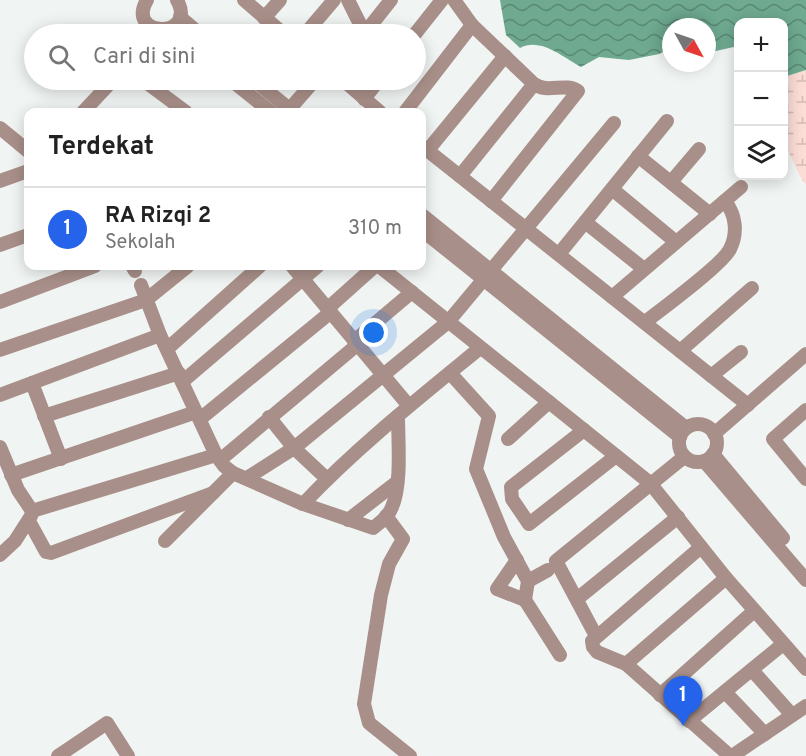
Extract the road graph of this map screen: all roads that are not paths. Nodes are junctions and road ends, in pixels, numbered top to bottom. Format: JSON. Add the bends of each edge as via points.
{"nodes":[{"id":1,"x":177,"y":0,"type":"edge"},
{"id":2,"x":244,"y":0,"type":"edge"},
{"id":3,"x":280,"y":0,"type":"edge"},
{"id":4,"x":334,"y":0,"type":"edge"},
{"id":5,"x":348,"y":0,"type":"edge"},
{"id":6,"x":391,"y":0,"type":"edge"},
{"id":7,"x":442,"y":0,"type":"edge"},
{"id":8,"x":454,"y":0,"type":"edge"},
{"id":9,"x":143,"y":2,"type":"edge"},
{"id":10,"x":180,"y":17,"type":"junction"},
{"id":11,"x":264,"y":18,"type":"junction"},
{"id":12,"x":148,"y":24,"type":"edge"},
{"id":13,"x":176,"y":24,"type":"edge"},
{"id":14,"x":188,"y":24,"type":"edge"},
{"id":15,"x":272,"y":24,"type":"edge"},
{"id":16,"x":313,"y":24,"type":"edge"},
{"id":17,"x":360,"y":24,"type":"edge"},
{"id":18,"x":373,"y":24,"type":"edge"},
{"id":19,"x":423,"y":24,"type":"edge"},
{"id":20,"x":472,"y":25,"type":"junction"},
{"id":21,"x":505,"y":57,"type":"junction"},
{"id":22,"x":534,"y":84,"type":"junction"},
{"id":23,"x":426,"y":85,"type":"edge"},
{"id":24,"x":104,"y":90,"type":"edge"},
{"id":25,"x":156,"y":90,"type":"edge"},
{"id":26,"x":244,"y":90,"type":"edge"},
{"id":27,"x":265,"y":90,"type":"edge"},
{"id":28,"x":307,"y":90,"type":"edge"},
{"id":29,"x":354,"y":90,"type":"edge"},
{"id":30,"x":371,"y":90,"type":"edge"},
{"id":31,"x":422,"y":90,"type":"edge"},
{"id":32,"x":364,"y":99,"type":"junction"},
{"id":33,"x":87,"y":108,"type":"edge"},
{"id":34,"x":181,"y":108,"type":"edge"},
{"id":35,"x":266,"y":108,"type":"edge"},
{"id":36,"x":286,"y":108,"type":"edge"},
{"id":37,"x":293,"y":108,"type":"edge"},
{"id":38,"x":375,"y":108,"type":"edge"},
{"id":39,"x":408,"y":108,"type":"edge"},
{"id":40,"x":667,"y":121,"type":"dead end"},
{"id":41,"x":614,"y":123,"type":"dead end"},
{"id":42,"x":0,"y":128,"type":"edge"},
{"id":43,"x":426,"y":147,"type":"edge"},
{"id":44,"x":24,"y":148,"type":"edge"},
{"id":45,"x":426,"y":149,"type":"edge"},
{"id":46,"x":699,"y":149,"type":"dead end"},
{"id":47,"x":638,"y":156,"type":"junction"},
{"id":48,"x":24,"y":172,"type":"edge"},
{"id":49,"x":460,"y":177,"type":"junction"},
{"id":50,"x":0,"y":181,"type":"edge"},
{"id":51,"x":671,"y":182,"type":"junction"},
{"id":52,"x":741,"y":187,"type":"dead end"},
{"id":53,"x":612,"y":189,"type":"junction"},
{"id":54,"x":491,"y":201,"type":"junction"},
{"id":55,"x":725,"y":201,"type":"junction"},
{"id":56,"x":710,"y":214,"type":"junction"},
{"id":57,"x":426,"y":219,"type":"edge"},
{"id":58,"x":585,"y":222,"type":"junction"},
{"id":59,"x":527,"y":228,"type":"junction"},
{"id":60,"x":426,"y":233,"type":"edge"},
{"id":61,"x":24,"y":236,"type":"edge"},
{"id":62,"x":676,"y":242,"type":"junction"},
{"id":63,"x":0,"y":245,"type":"edge"},
{"id":64,"x":559,"y":254,"type":"junction"},
{"id":65,"x":85,"y":270,"type":"edge"},
{"id":66,"x":183,"y":270,"type":"edge"},
{"id":67,"x":256,"y":270,"type":"edge"},
{"id":68,"x":295,"y":270,"type":"edge"},
{"id":69,"x":313,"y":270,"type":"edge"},
{"id":70,"x":373,"y":270,"type":"edge"},
{"id":71,"x":382,"y":270,"type":"edge"},
{"id":72,"x":644,"y":270,"type":"junction"},
{"id":73,"x":488,"y":275,"type":"junction"},
{"id":74,"x":303,"y":279,"type":"junction"},
{"id":75,"x":141,"y":285,"type":"dead end"},
{"id":76,"x":752,"y":288,"type":"dead end"},
{"id":77,"x":411,"y":292,"type":"junction"},
{"id":78,"x":612,"y":297,"type":"junction"},
{"id":79,"x":146,"y":300,"type":"junction"},
{"id":80,"x":0,"y":303,"type":"edge"},
{"id":81,"x":329,"y":310,"type":"junction"},
{"id":82,"x":448,"y":322,"type":"junction"},
{"id":83,"x":645,"y":322,"type":"junction"},
{"id":84,"x":160,"y":335,"type":"junction"},
{"id":85,"x":356,"y":343,"type":"junction"},
{"id":86,"x":480,"y":348,"type":"junction"},
{"id":87,"x":167,"y":349,"type":"junction"},
{"id":88,"x":0,"y":350,"type":"edge"},
{"id":89,"x":680,"y":351,"type":"junction"},
{"id":90,"x":741,"y":352,"type":"dead end"},
{"id":91,"x":806,"y":354,"type":"edge"},
{"id":92,"x":450,"y":373,"type":"junction"},
{"id":93,"x":711,"y":376,"type":"junction"},
{"id":94,"x":384,"y":377,"type":"junction"},
{"id":95,"x":181,"y":378,"type":"junction"},
{"id":96,"x":32,"y":382,"type":"junction"},
{"id":97,"x":0,"y":395,"type":"edge"},
{"id":98,"x":549,"y":402,"type":"junction"},
{"id":99,"x":748,"y":405,"type":"junction"},
{"id":100,"x":404,"y":411,"type":"junction"},
{"id":101,"x":806,"y":411,"type":"edge"},
{"id":102,"x":44,"y":416,"type":"junction"},
{"id":103,"x":198,"y":416,"type":"junction"},
{"id":104,"x":269,"y":417,"type":"junction"},
{"id":105,"x":584,"y":430,"type":"junction"},
{"id":106,"x":683,"y":433,"type":"junction"},
{"id":107,"x":714,"y":434,"type":"junction"},
{"id":108,"x":508,"y":439,"type":"dead end"},
{"id":109,"x":0,"y":447,"type":"edge"},
{"id":110,"x":294,"y":448,"type":"junction"},
{"id":111,"x":616,"y":456,"type":"junction"},
{"id":112,"x":684,"y":457,"type":"junction"},
{"id":113,"x":218,"y":458,"type":"junction"},
{"id":114,"x":709,"y":458,"type":"junction"},
{"id":115,"x":61,"y":459,"type":"junction"},
{"id":116,"x":233,"y":473,"type":"junction"},
{"id":117,"x":11,"y":476,"type":"junction"},
{"id":118,"x":247,"y":478,"type":"junction"},
{"id":119,"x":327,"y":479,"type":"junction"},
{"id":120,"x":806,"y":479,"type":"edge"},
{"id":121,"x":397,"y":482,"type":"junction"},
{"id":122,"x":650,"y":483,"type":"junction"},
{"id":123,"x":213,"y":493,"type":"junction"},
{"id":124,"x":303,"y":504,"type":"junction"},
{"id":125,"x":31,"y":516,"type":"junction"},
{"id":126,"x":386,"y":516,"type":"junction"},
{"id":127,"x":678,"y":517,"type":"junction"},
{"id":128,"x":348,"y":520,"type":"junction"},
{"id":129,"x":165,"y":541,"type":"dead end"},
{"id":130,"x":701,"y":547,"type":"junction"},
{"id":131,"x":0,"y":555,"type":"edge"},
{"id":132,"x":517,"y":560,"type":"junction"},
{"id":133,"x":806,"y":567,"type":"edge"},
{"id":134,"x":548,"y":570,"type":"dead end"},
{"id":135,"x":726,"y":578,"type":"junction"},
{"id":136,"x":806,"y":580,"type":"edge"},
{"id":137,"x":528,"y":581,"type":"junction"},
{"id":138,"x":577,"y":599,"type":"junction"},
{"id":139,"x":525,"y":600,"type":"junction"},
{"id":140,"x":754,"y":611,"type":"junction"},
{"id":141,"x":596,"y":636,"type":"junction"},
{"id":142,"x":783,"y":644,"type":"junction"},
{"id":143,"x":560,"y":655,"type":"dead end"},
{"id":144,"x":626,"y":664,"type":"junction"},
{"id":145,"x":806,"y":669,"type":"edge"},
{"id":146,"x":752,"y":670,"type":"junction"},
{"id":147,"x":725,"y":692,"type":"junction"},
{"id":148,"x":660,"y":695,"type":"junction"},
{"id":149,"x":806,"y":706,"type":"edge"},
{"id":150,"x":792,"y":716,"type":"junction"},
{"id":151,"x":689,"y":721,"type":"junction"},
{"id":152,"x":765,"y":734,"type":"junction"},
{"id":153,"x":58,"y":756,"type":"edge"},
{"id":154,"x":128,"y":756,"type":"edge"},
{"id":155,"x":410,"y":756,"type":"edge"},
{"id":156,"x":731,"y":756,"type":"edge"}],
"edges":[{"from":1,"to":10,"type":"street"},
{"from":2,"to":11,"type":"street"},
{"from":3,"to":11,"type":"street"},
{"from":4,"to":16,"type":"street"},
{"from":5,"to":17,"type":"street"},
{"from":6,"to":18,"type":"street"},
{"from":7,"to":19,"type":"street"},
{"from":8,"to":20,"type":"street"},
{"from":9,"to":12,"type":"street"},
{"from":10,"to":13,"type":"street"},
{"from":10,"to":14,"type":"street"},
{"from":11,"to":15,"type":"street"},
{"from":20,"to":21,"type":"street"},
{"from":20,"to":23,"type":"street"},
{"from":21,"to":22,"type":"street"},
{"from":21,"to":43,"type":"street"},
{"from":22,"to":49,"type":"street"},
{"from":22,"to":54,"type":"street","via":[[545,89],[570,87],[578,94]]},
{"from":24,"to":33,"type":"street"},
{"from":25,"to":34,"type":"street"},
{"from":26,"to":35,"type":"street"},
{"from":27,"to":36,"type":"street"},
{"from":28,"to":37,"type":"street"},
{"from":29,"to":32,"type":"street"},
{"from":30,"to":32,"type":"street"},
{"from":31,"to":39,"type":"street"},
{"from":32,"to":38,"type":"street"},
{"from":40,"to":47,"type":"street"},
{"from":41,"to":59,"type":"street"},
{"from":42,"to":44,"type":"street"},
{"from":45,"to":49,"type":"street"},
{"from":46,"to":51,"type":"street"},
{"from":47,"to":51,"type":"street"},
{"from":47,"to":53,"type":"street"},
{"from":48,"to":50,"type":"street"},
{"from":49,"to":54,"type":"street"},
{"from":51,"to":56,"type":"street"},
{"from":52,"to":55,"type":"street"},
{"from":53,"to":58,"type":"street"},
{"from":53,"to":62,"type":"street"},
{"from":54,"to":59,"type":"street"},
{"from":55,"to":56,"type":"street"},
{"from":55,"to":83,"type":"street","via":[[735,222],[729,252]]},
{"from":56,"to":62,"type":"street"},
{"from":57,"to":73,"type":"street"},
{"from":58,"to":64,"type":"street"},
{"from":58,"to":72,"type":"street"},
{"from":59,"to":64,"type":"street"},
{"from":59,"to":73,"type":"street"},
{"from":60,"to":73,"type":"street"},
{"from":61,"to":63,"type":"street"},
{"from":62,"to":72,"type":"street"},
{"from":64,"to":78,"type":"street"},
{"from":65,"to":80,"type":"street"},
{"from":66,"to":79,"type":"street"},
{"from":67,"to":87,"type":"street"},
{"from":68,"to":74,"type":"street"},
{"from":69,"to":74,"type":"street"},
{"from":70,"to":81,"type":"street"},
{"from":71,"to":77,"type":"street"},
{"from":72,"to":78,"type":"street"},
{"from":73,"to":82,"type":"street"},
{"from":73,"to":106,"type":"street"},
{"from":74,"to":81,"type":"street"},
{"from":74,"to":95,"type":"street"},
{"from":75,"to":79,"type":"street"},
{"from":76,"to":89,"type":"street"},
{"from":77,"to":82,"type":"street"},
{"from":77,"to":85,"type":"street"},
{"from":78,"to":83,"type":"street"},
{"from":79,"to":84,"type":"street"},
{"from":79,"to":88,"type":"street"},
{"from":81,"to":85,"type":"street"},
{"from":81,"to":103,"type":"street"},
{"from":82,"to":86,"type":"street"},
{"from":82,"to":94,"type":"street"},
{"from":83,"to":89,"type":"street"},
{"from":84,"to":87,"type":"street"},
{"from":84,"to":96,"type":"street"},
{"from":85,"to":94,"type":"street"},
{"from":85,"to":104,"type":"street"},
{"from":86,"to":92,"type":"street"},
{"from":86,"to":98,"type":"street"},
{"from":87,"to":95,"type":"street"},
{"from":89,"to":93,"type":"street"},
{"from":90,"to":93,"type":"street"},
{"from":91,"to":99,"type":"street"},
{"from":92,"to":100,"type":"street"},
{"from":92,"to":132,"type":"street","via":[[489,416],[476,469]]},
{"from":93,"to":99,"type":"street"},
{"from":94,"to":100,"type":"street"},
{"from":94,"to":110,"type":"street"},
{"from":95,"to":102,"type":"street"},
{"from":95,"to":103,"type":"street"},
{"from":96,"to":97,"type":"street"},
{"from":96,"to":102,"type":"street"},
{"from":98,"to":105,"type":"street"},
{"from":98,"to":108,"type":"street"},
{"from":99,"to":107,"type":"street"},
{"from":100,"to":119,"type":"street"},
{"from":100,"to":121,"type":"street"},
{"from":101,"to":120,"type":"street","via":[[773,439]]},
{"from":102,"to":115,"type":"street"},
{"from":103,"to":113,"type":"street"},
{"from":103,"to":115,"type":"street"},
{"from":104,"to":110,"type":"street"},
{"from":104,"to":113,"type":"street"},
{"from":105,"to":111,"type":"street"},
{"from":105,"to":111,"type":"street","via":[[512,487],[512,499],[529,524]]},
{"from":106,"to":107,"type":"street","via":[[702,425]]},
{"from":106,"to":112,"type":"street","via":[[679,448]]},
{"from":107,"to":114,"type":"street","via":[[717,444]]},
{"from":109,"to":117,"type":"street"},
{"from":110,"to":118,"type":"street"},
{"from":110,"to":119,"type":"street"},
{"from":111,"to":122,"type":"street"},
{"from":112,"to":114,"type":"street","via":[[694,462]]},
{"from":112,"to":122,"type":"street"},
{"from":113,"to":116,"type":"street"},
{"from":113,"to":125,"type":"street"},
{"from":114,"to":133,"type":"street"},
{"from":114,"to":136,"type":"street"},
{"from":115,"to":117,"type":"street"},
{"from":116,"to":118,"type":"street"},
{"from":116,"to":123,"type":"street"},
{"from":117,"to":125,"type":"street"},
{"from":118,"to":124,"type":"street"},
{"from":119,"to":124,"type":"street"},
{"from":121,"to":126,"type":"street","via":[[392,508]]},
{"from":121,"to":128,"type":"street"},
{"from":122,"to":127,"type":"street"},
{"from":122,"to":138,"type":"street","via":[[556,561]]},
{"from":123,"to":125,"type":"street","via":[[51,553],[46,552]]},
{"from":123,"to":129,"type":"street"},
{"from":124,"to":128,"type":"street"},
{"from":125,"to":131,"type":"street","via":[[15,541]]},
{"from":126,"to":128,"type":"street","via":[[373,528]]},
{"from":126,"to":155,"type":"street","via":[[403,539],[389,564],[381,595],[364,704],[369,723]]},
{"from":127,"to":130,"type":"street"},
{"from":127,"to":138,"type":"street"},
{"from":130,"to":135,"type":"street"},
{"from":130,"to":141,"type":"street"},
{"from":132,"to":137,"type":"street"},
{"from":132,"to":139,"type":"street","via":[[497,589]]},
{"from":134,"to":137,"type":"street"},
{"from":135,"to":140,"type":"street"},
{"from":135,"to":144,"type":"street"},
{"from":137,"to":139,"type":"street"},
{"from":138,"to":141,"type":"street"},
{"from":139,"to":143,"type":"street"},
{"from":140,"to":142,"type":"street"},
{"from":140,"to":148,"type":"street"},
{"from":141,"to":144,"type":"street","via":[[592,644],[595,650]]},
{"from":142,"to":145,"type":"street"},
{"from":142,"to":146,"type":"street"},
{"from":144,"to":148,"type":"street"},
{"from":146,"to":147,"type":"street"},
{"from":146,"to":150,"type":"street"},
{"from":147,"to":151,"type":"street"},
{"from":147,"to":152,"type":"street"},
{"from":148,"to":151,"type":"street"},
{"from":149,"to":150,"type":"street"},
{"from":150,"to":152,"type":"street"},
{"from":151,"to":156,"type":"street"},
{"from":152,"to":156,"type":"street"},
{"from":153,"to":154,"type":"street","via":[[107,723]]}]}
